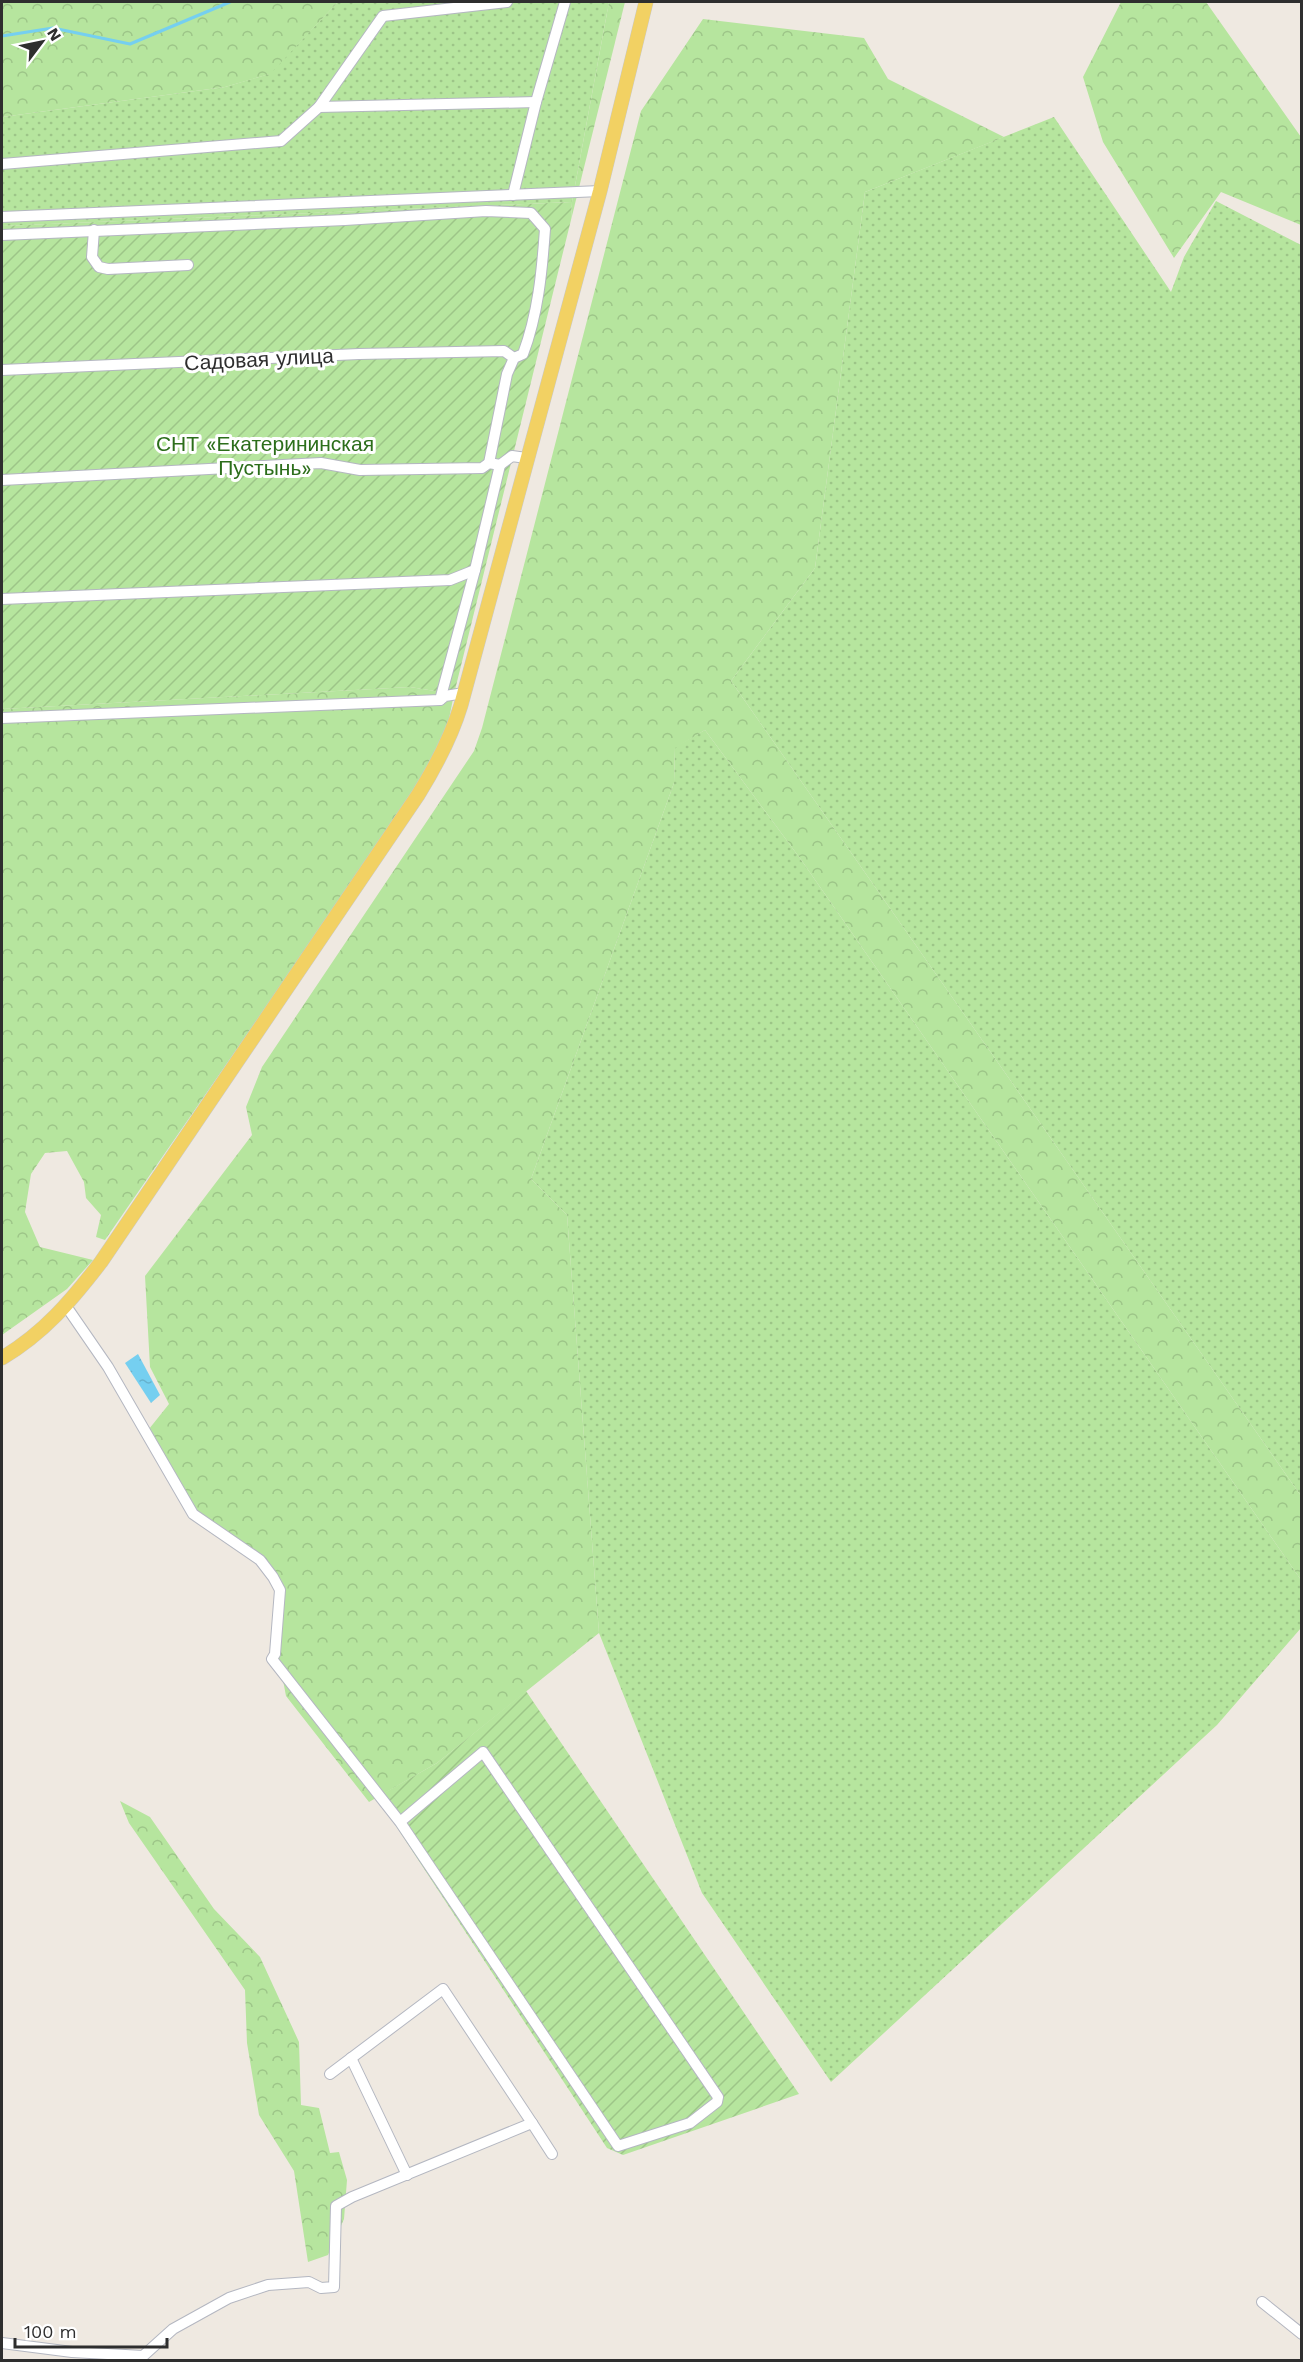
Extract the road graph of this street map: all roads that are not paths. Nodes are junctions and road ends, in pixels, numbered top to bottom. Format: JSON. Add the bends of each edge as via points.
{"nodes":[{"id":1,"x":507,"y":2,"type":"edge"},
{"id":2,"x":565,"y":2,"type":"edge"},
{"id":3,"x":646,"y":2,"type":"edge"},
{"id":4,"x":536,"y":102,"type":"junction"},
{"id":5,"x":319,"y":107,"type":"junction"},
{"id":6,"x":2,"y":164,"type":"edge"},
{"id":7,"x":600,"y":192,"type":"junction"},
{"id":8,"x":513,"y":195,"type":"junction"},
{"id":9,"x":2,"y":217,"type":"edge"},
{"id":10,"x":94,"y":230,"type":"junction"},
{"id":11,"x":2,"y":235,"type":"edge"},
{"id":12,"x":188,"y":265,"type":"dead end"},
{"id":13,"x":514,"y":358,"type":"junction"},
{"id":14,"x":2,"y":370,"type":"edge"},
{"id":15,"x":526,"y":458,"type":"junction"},
{"id":16,"x":489,"y":463,"type":"junction"},
{"id":17,"x":500,"y":465,"type":"junction"},
{"id":18,"x":2,"y":480,"type":"edge"},
{"id":19,"x":475,"y":570,"type":"junction"},
{"id":20,"x":2,"y":599,"type":"edge"},
{"id":21,"x":464,"y":693,"type":"junction"},
{"id":22,"x":440,"y":700,"type":"junction"},
{"id":23,"x":2,"y":718,"type":"edge"},
{"id":24,"x":66,"y":1306,"type":"junction"},
{"id":25,"x":2,"y":1358,"type":"edge"},
{"id":26,"x":400,"y":1822,"type":"junction"},
{"id":27,"x":351,"y":2058,"type":"junction"},
{"id":28,"x":330,"y":2074,"type":"dead end"},
{"id":29,"x":532,"y":2123,"type":"junction"},
{"id":30,"x":552,"y":2154,"type":"dead end"},
{"id":31,"x":407,"y":2175,"type":"junction"},
{"id":32,"x":1262,"y":2302,"type":"dead end"},
{"id":33,"x":1302,"y":2334,"type":"edge"},
{"id":34,"x":2,"y":2343,"type":"edge"}],
"edges":[{"from":1,"to":5,"type":"street","via":[[383,16]]},
{"from":2,"to":4,"type":"street"},
{"from":3,"to":7,"type":"main road"},
{"from":4,"to":5,"type":"street"},
{"from":4,"to":8,"type":"street"},
{"from":5,"to":6,"type":"street","via":[[281,141]]},
{"from":7,"to":8,"type":"street"},
{"from":7,"to":15,"type":"main road"},
{"from":8,"to":9,"type":"street"},
{"from":10,"to":11,"type":"street"},
{"from":10,"to":12,"type":"street","via":[[92,257],[99,267]]},
{"from":10,"to":13,"type":"street","via":[[475,212],[531,213],[545,230],[542,275],[529,337],[523,354]]},
{"from":13,"to":14,"type":"street","name":"Садовая улица","via":[[504,351],[370,354]]},
{"from":13,"to":16,"type":"street","via":[[507,374]]},
{"from":15,"to":17,"type":"street","via":[[512,456]]},
{"from":15,"to":21,"type":"main road"},
{"from":16,"to":17,"type":"street"},
{"from":16,"to":18,"type":"street","via":[[482,468],[360,470],[321,463]]},
{"from":17,"to":19,"type":"street"},
{"from":19,"to":20,"type":"street","via":[[450,580]]},
{"from":19,"to":22,"type":"street"},
{"from":21,"to":22,"type":"street"},
{"from":21,"to":24,"type":"main road","via":[[453,732],[418,795],[100,1262]]},
{"from":22,"to":23,"type":"street"},
{"from":24,"to":25,"type":"main road","via":[[34,1336]]},
{"from":24,"to":26,"type":"street","via":[[108,1366],[193,1514],[260,1560],[273,1577],[280,1590],[280,1601],[272,1659]]},
{"from":26,"to":26,"type":"street","via":[[618,2146],[690,2123],[717,2102],[718,2097],[483,1752]]},
{"from":27,"to":28,"type":"street"},
{"from":27,"to":29,"type":"street","via":[[443,1989]]},
{"from":27,"to":31,"type":"street"},
{"from":29,"to":30,"type":"street"},
{"from":29,"to":31,"type":"street"},
{"from":31,"to":34,"type":"street","via":[[336,2206],[334,2287],[321,2288],[309,2282],[268,2285],[229,2298],[173,2329],[143,2356]]},
{"from":32,"to":33,"type":"street"}]}
